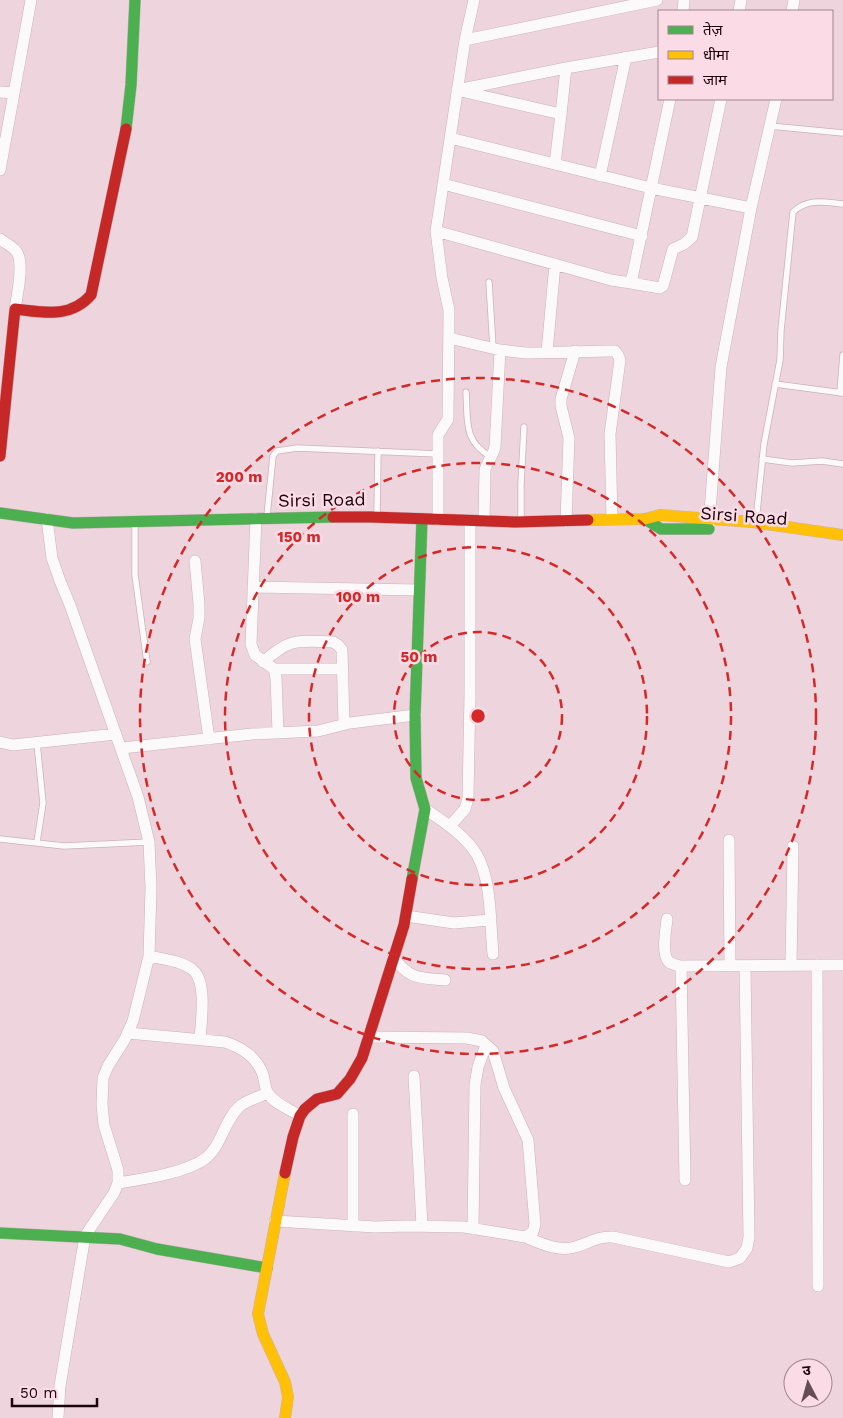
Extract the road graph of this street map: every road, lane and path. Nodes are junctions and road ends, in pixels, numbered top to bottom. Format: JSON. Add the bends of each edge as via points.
{"nodes":[{"id":1,"x":31,"y":0,"type":"edge"},
{"id":2,"x":135,"y":0,"type":"edge"},
{"id":3,"x":474,"y":0,"type":"edge"},
{"id":4,"x":657,"y":0,"type":"edge"},
{"id":5,"x":465,"y":40,"type":"junction"},
{"id":6,"x":658,"y":52,"type":"edge"},
{"id":7,"x":626,"y":57,"type":"junction"},
{"id":8,"x":566,"y":68,"type":"junction"},
{"id":9,"x":457,"y":90,"type":"junction"},
{"id":10,"x":0,"y":92,"type":"edge"},
{"id":11,"x":14,"y":93,"type":"junction"},
{"id":12,"x":670,"y":100,"type":"edge"},
{"id":13,"x":721,"y":100,"type":"edge"},
{"id":14,"x":776,"y":100,"type":"edge"},
{"id":15,"x":561,"y":114,"type":"junction"},
{"id":16,"x":770,"y":126,"type":"junction"},
{"id":17,"x":843,"y":133,"type":"edge"},
{"id":18,"x":450,"y":138,"type":"junction"},
{"id":19,"x":555,"y":164,"type":"junction"},
{"id":20,"x":0,"y":170,"type":"edge"},
{"id":21,"x":600,"y":176,"type":"junction"},
{"id":22,"x":443,"y":184,"type":"junction"},
{"id":23,"x":651,"y":188,"type":"junction"},
{"id":24,"x":701,"y":198,"type":"junction"},
{"id":25,"x":843,"y":204,"type":"edge"},
{"id":26,"x":751,"y":208,"type":"junction"},
{"id":27,"x":436,"y":231,"type":"junction"},
{"id":28,"x":642,"y":236,"type":"junction"},
{"id":29,"x":0,"y":239,"type":"edge"},
{"id":30,"x":555,"y":264,"type":"junction"},
{"id":31,"x":489,"y":282,"type":"dead end"},
{"id":32,"x":631,"y":283,"type":"junction"},
{"id":33,"x":15,"y":310,"type":"junction"},
{"id":34,"x":449,"y":338,"type":"junction"},
{"id":35,"x":497,"y":349,"type":"junction"},
{"id":36,"x":575,"y":351,"type":"junction"},
{"id":37,"x":546,"y":352,"type":"junction"},
{"id":38,"x":843,"y":355,"type":"edge"},
{"id":39,"x":775,"y":384,"type":"junction"},
{"id":40,"x":466,"y":392,"type":"dead end"},
{"id":41,"x":842,"y":393,"type":"edge"},
{"id":42,"x":524,"y":427,"type":"dead end"},
{"id":43,"x":378,"y":451,"type":"junction"},
{"id":44,"x":438,"y":454,"type":"junction"},
{"id":45,"x":0,"y":456,"type":"edge"},
{"id":46,"x":492,"y":457,"type":"junction"},
{"id":47,"x":762,"y":459,"type":"junction"},
{"id":48,"x":843,"y":464,"type":"edge"},
{"id":49,"x":0,"y":513,"type":"edge"},
{"id":50,"x":377,"y":517,"type":"junction"},
{"id":51,"x":261,"y":518,"type":"junction"},
{"id":52,"x":47,"y":519,"type":"junction"},
{"id":53,"x":422,"y":519,"type":"junction"},
{"id":54,"x":612,"y":519,"type":"junction"},
{"id":55,"x":438,"y":520,"type":"junction"},
{"id":56,"x":470,"y":520,"type":"junction"},
{"id":57,"x":134,"y":521,"type":"junction"},
{"id":58,"x":484,"y":521,"type":"junction"},
{"id":59,"x":566,"y":521,"type":"junction"},
{"id":60,"x":521,"y":522,"type":"junction"},
{"id":61,"x":755,"y":523,"type":"junction"},
{"id":62,"x":709,"y":524,"type":"junction"},
{"id":63,"x":843,"y":535,"type":"edge"},
{"id":64,"x":843,"y":544,"type":"edge"},
{"id":65,"x":195,"y":561,"type":"dead end"},
{"id":66,"x":253,"y":587,"type":"junction"},
{"id":67,"x":419,"y":590,"type":"junction"},
{"id":68,"x":148,"y":662,"type":"dead end"},
{"id":69,"x":263,"y":662,"type":"junction"},
{"id":70,"x":274,"y":669,"type":"junction"},
{"id":71,"x":341,"y":669,"type":"junction"},
{"id":72,"x":415,"y":715,"type":"junction"},
{"id":73,"x":344,"y":724,"type":"junction"},
{"id":74,"x":278,"y":732,"type":"junction"},
{"id":75,"x":116,"y":734,"type":"junction"},
{"id":76,"x":209,"y":739,"type":"junction"},
{"id":77,"x":0,"y":742,"type":"edge"},
{"id":78,"x":37,"y":742,"type":"junction"},
{"id":79,"x":122,"y":748,"type":"junction"},
{"id":80,"x":425,"y":809,"type":"junction"},
{"id":81,"x":450,"y":826,"type":"junction"},
{"id":82,"x":0,"y":838,"type":"edge"},
{"id":83,"x":729,"y":840,"type":"dead end"},
{"id":84,"x":36,"y":842,"type":"junction"},
{"id":85,"x":149,"y":842,"type":"junction"},
{"id":86,"x":792,"y":846,"type":"dead end"},
{"id":87,"x":406,"y":916,"type":"junction"},
{"id":88,"x":667,"y":919,"type":"dead end"},
{"id":89,"x":490,"y":920,"type":"junction"},
{"id":90,"x":493,"y":954,"type":"dead end"},
{"id":91,"x":150,"y":956,"type":"junction"},
{"id":92,"x":393,"y":957,"type":"junction"},
{"id":93,"x":791,"y":965,"type":"junction"},
{"id":94,"x":817,"y":965,"type":"junction"},
{"id":95,"x":843,"y":965,"type":"edge"},
{"id":96,"x":681,"y":966,"type":"junction"},
{"id":97,"x":730,"y":966,"type":"junction"},
{"id":98,"x":745,"y":966,"type":"junction"},
{"id":99,"x":444,"y":980,"type":"dead end"},
{"id":100,"x":128,"y":1033,"type":"junction"},
{"id":101,"x":368,"y":1037,"type":"junction"},
{"id":102,"x":200,"y":1039,"type":"junction"},
{"id":103,"x":486,"y":1045,"type":"junction"},
{"id":104,"x":414,"y":1076,"type":"dead end"},
{"id":105,"x":268,"y":1093,"type":"junction"},
{"id":106,"x":353,"y":1114,"type":"dead end"},
{"id":107,"x":300,"y":1116,"type":"junction"},
{"id":108,"x":685,"y":1180,"type":"dead end"},
{"id":109,"x":118,"y":1184,"type":"junction"},
{"id":110,"x":275,"y":1221,"type":"junction"},
{"id":111,"x":353,"y":1226,"type":"junction"},
{"id":112,"x":422,"y":1226,"type":"junction"},
{"id":113,"x":473,"y":1228,"type":"junction"},
{"id":114,"x":0,"y":1233,"type":"edge"},
{"id":115,"x":85,"y":1236,"type":"junction"},
{"id":116,"x":525,"y":1237,"type":"junction"},
{"id":117,"x":267,"y":1268,"type":"junction"},
{"id":118,"x":818,"y":1286,"type":"dead end"},
{"id":119,"x":58,"y":1417,"type":"edge"},
{"id":120,"x":285,"y":1418,"type":"edge"}],
"edges":[{"from":1,"to":11,"type":"street"},
{"from":2,"to":33,"type":"street","via":[[131,86],[124,142],[91,295],[78,309],[65,312]]},
{"from":3,"to":5,"type":"street"},
{"from":4,"to":5,"type":"street"},
{"from":5,"to":9,"type":"street"},
{"from":6,"to":7,"type":"street"},
{"from":7,"to":8,"type":"street"},
{"from":7,"to":21,"type":"street"},
{"from":8,"to":9,"type":"street"},
{"from":8,"to":15,"type":"street"},
{"from":9,"to":15,"type":"street"},
{"from":9,"to":18,"type":"street"},
{"from":10,"to":11,"type":"street"},
{"from":11,"to":20,"type":"street"},
{"from":12,"to":23,"type":"street"},
{"from":13,"to":24,"type":"street"},
{"from":14,"to":16,"type":"street"},
{"from":15,"to":19,"type":"street"},
{"from":16,"to":17,"type":"lane"},
{"from":16,"to":26,"type":"street"},
{"from":18,"to":19,"type":"street"},
{"from":18,"to":22,"type":"street"},
{"from":19,"to":21,"type":"street"},
{"from":21,"to":23,"type":"street"},
{"from":22,"to":27,"type":"street"},
{"from":22,"to":28,"type":"street"},
{"from":23,"to":24,"type":"street"},
{"from":23,"to":28,"type":"street"},
{"from":24,"to":26,"type":"street"},
{"from":24,"to":32,"type":"street","via":[[692,237],[673,249],[663,286],[655,289]]},
{"from":25,"to":39,"type":"lane","via":[[808,202],[793,212]]},
{"from":26,"to":62,"type":"street","via":[[721,367]]},
{"from":27,"to":30,"type":"street"},
{"from":27,"to":34,"type":"street","via":[[449,310]]},
{"from":28,"to":32,"type":"street"},
{"from":29,"to":33,"type":"street","via":[[18,253],[20,272]]},
{"from":30,"to":32,"type":"street"},
{"from":30,"to":37,"type":"street"},
{"from":31,"to":35,"type":"lane"},
{"from":33,"to":45,"type":"street"},
{"from":34,"to":35,"type":"street"},
{"from":34,"to":44,"type":"street","via":[[448,419],[438,435]]},
{"from":35,"to":37,"type":"street"},
{"from":35,"to":46,"type":"street","via":[[495,447]]},
{"from":36,"to":37,"type":"street"},
{"from":36,"to":54,"type":"street","via":[[615,351],[620,360],[610,434]]},
{"from":36,"to":59,"type":"street","via":[[561,399],[569,438]]},
{"from":38,"to":41,"type":"lane"},
{"from":39,"to":41,"type":"lane"},
{"from":39,"to":47,"type":"lane"},
{"from":40,"to":46,"type":"lane","via":[[469,434],[477,448]]},
{"from":42,"to":60,"type":"lane"},
{"from":43,"to":44,"type":"lane"},
{"from":43,"to":50,"type":"lane"},
{"from":43,"to":51,"type":"lane","via":[[277,450],[273,456]]},
{"from":44,"to":55,"type":"street"},
{"from":46,"to":58,"type":"street","via":[[484,470]]},
{"from":47,"to":48,"type":"lane"},
{"from":47,"to":61,"type":"lane"},
{"from":49,"to":52,"type":"street","name":"Sirsi Road"},
{"from":50,"to":51,"type":"street","name":"Sirsi Road"},
{"from":50,"to":53,"type":"street","name":"Sirsi Road"},
{"from":51,"to":57,"type":"street","name":"Sirsi Road"},
{"from":51,"to":66,"type":"street"},
{"from":52,"to":57,"type":"street","name":"Sirsi Road","via":[[73,523]]},
{"from":52,"to":75,"type":"street","via":[[52,558]]},
{"from":53,"to":55,"type":"street","name":"Sirsi Road"},
{"from":53,"to":67,"type":"street"},
{"from":54,"to":59,"type":"street","name":"Sirsi Road"},
{"from":54,"to":62,"type":"street","name":"Sirsi Road","via":[[644,519],[660,528]]},
{"from":55,"to":56,"type":"street","name":"Sirsi Road"},
{"from":56,"to":58,"type":"street","name":"Sirsi Road"},
{"from":56,"to":81,"type":"street","via":[[468,798],[465,808]]},
{"from":57,"to":68,"type":"lane","via":[[135,575]]},
{"from":58,"to":60,"type":"street","name":"Sirsi Road"},
{"from":59,"to":60,"type":"street","name":"Sirsi Road"},
{"from":61,"to":62,"type":"street","name":"Sirsi Road"},
{"from":61,"to":63,"type":"street","name":"Sirsi Road"},
{"from":62,"to":64,"type":"street","name":"Sirsi Road"},
{"from":65,"to":76,"type":"street","via":[[199,604],[196,646]]},
{"from":66,"to":67,"type":"street"},
{"from":66,"to":69,"type":"street","via":[[251,644],[254,655]]},
{"from":67,"to":72,"type":"street"},
{"from":69,"to":70,"type":"street"},
{"from":69,"to":71,"type":"street","via":[[277,650],[296,641],[333,642],[342,650]]},
{"from":70,"to":71,"type":"street"},
{"from":70,"to":74,"type":"street"},
{"from":71,"to":73,"type":"street"},
{"from":72,"to":73,"type":"street"},
{"from":72,"to":80,"type":"street","via":[[416,778]]},
{"from":73,"to":74,"type":"street","via":[[318,731]]},
{"from":74,"to":76,"type":"street"},
{"from":75,"to":78,"type":"street"},
{"from":75,"to":79,"type":"street"},
{"from":76,"to":79,"type":"street"},
{"from":77,"to":78,"type":"street","via":[[13,745]]},
{"from":78,"to":84,"type":"lane","via":[[43,803]]},
{"from":79,"to":85,"type":"street"},
{"from":80,"to":81,"type":"street"},
{"from":80,"to":87,"type":"street"},
{"from":81,"to":89,"type":"street","via":[[476,854],[482,866]]},
{"from":82,"to":84,"type":"lane"},
{"from":83,"to":97,"type":"street"},
{"from":84,"to":85,"type":"lane","via":[[64,846]]},
{"from":85,"to":91,"type":"street"},
{"from":86,"to":93,"type":"street"},
{"from":87,"to":89,"type":"street","via":[[454,923]]},
{"from":87,"to":92,"type":"street"},
{"from":88,"to":96,"type":"street","via":[[667,960]]},
{"from":89,"to":90,"type":"street"},
{"from":91,"to":100,"type":"street"},
{"from":91,"to":102,"type":"street","via":[[194,971],[202,991]]},
{"from":92,"to":99,"type":"street","via":[[408,973],[425,979]]},
{"from":92,"to":101,"type":"street"},
{"from":93,"to":94,"type":"street"},
{"from":93,"to":98,"type":"street"},
{"from":94,"to":95,"type":"street"},
{"from":94,"to":118,"type":"street"},
{"from":96,"to":97,"type":"street"},
{"from":96,"to":108,"type":"street"},
{"from":97,"to":98,"type":"street"},
{"from":98,"to":116,"type":"street","via":[[750,1237],[740,1258],[729,1262],[709,1259],[603,1236],[563,1248],[547,1246]]},
{"from":100,"to":102,"type":"street"},
{"from":100,"to":109,"type":"street","via":[[103,1078],[104,1125],[118,1170]]},
{"from":101,"to":103,"type":"street","via":[[467,1038]]},
{"from":101,"to":107,"type":"street","via":[[358,1066],[337,1094],[317,1099]]},
{"from":102,"to":105,"type":"street","via":[[225,1042],[249,1054],[261,1070]]},
{"from":103,"to":113,"type":"street","via":[[475,1085]]},
{"from":103,"to":116,"type":"street","via":[[492,1051],[504,1088],[528,1140],[536,1224],[533,1232]]},
{"from":104,"to":112,"type":"street"},
{"from":105,"to":107,"type":"street","via":[[275,1102]]},
{"from":105,"to":109,"type":"street","via":[[240,1107],[214,1148],[196,1164]]},
{"from":106,"to":111,"type":"street"},
{"from":107,"to":110,"type":"street"},
{"from":109,"to":115,"type":"street"},
{"from":110,"to":111,"type":"street"},
{"from":110,"to":117,"type":"street"},
{"from":111,"to":112,"type":"street"},
{"from":112,"to":113,"type":"street"},
{"from":113,"to":116,"type":"street"},
{"from":114,"to":115,"type":"street"},
{"from":115,"to":117,"type":"street","via":[[120,1239],[157,1249]]},
{"from":115,"to":119,"type":"street","via":[[60,1386]]},
{"from":117,"to":120,"type":"street","via":[[259,1322],[285,1382],[288,1397]]}]}
